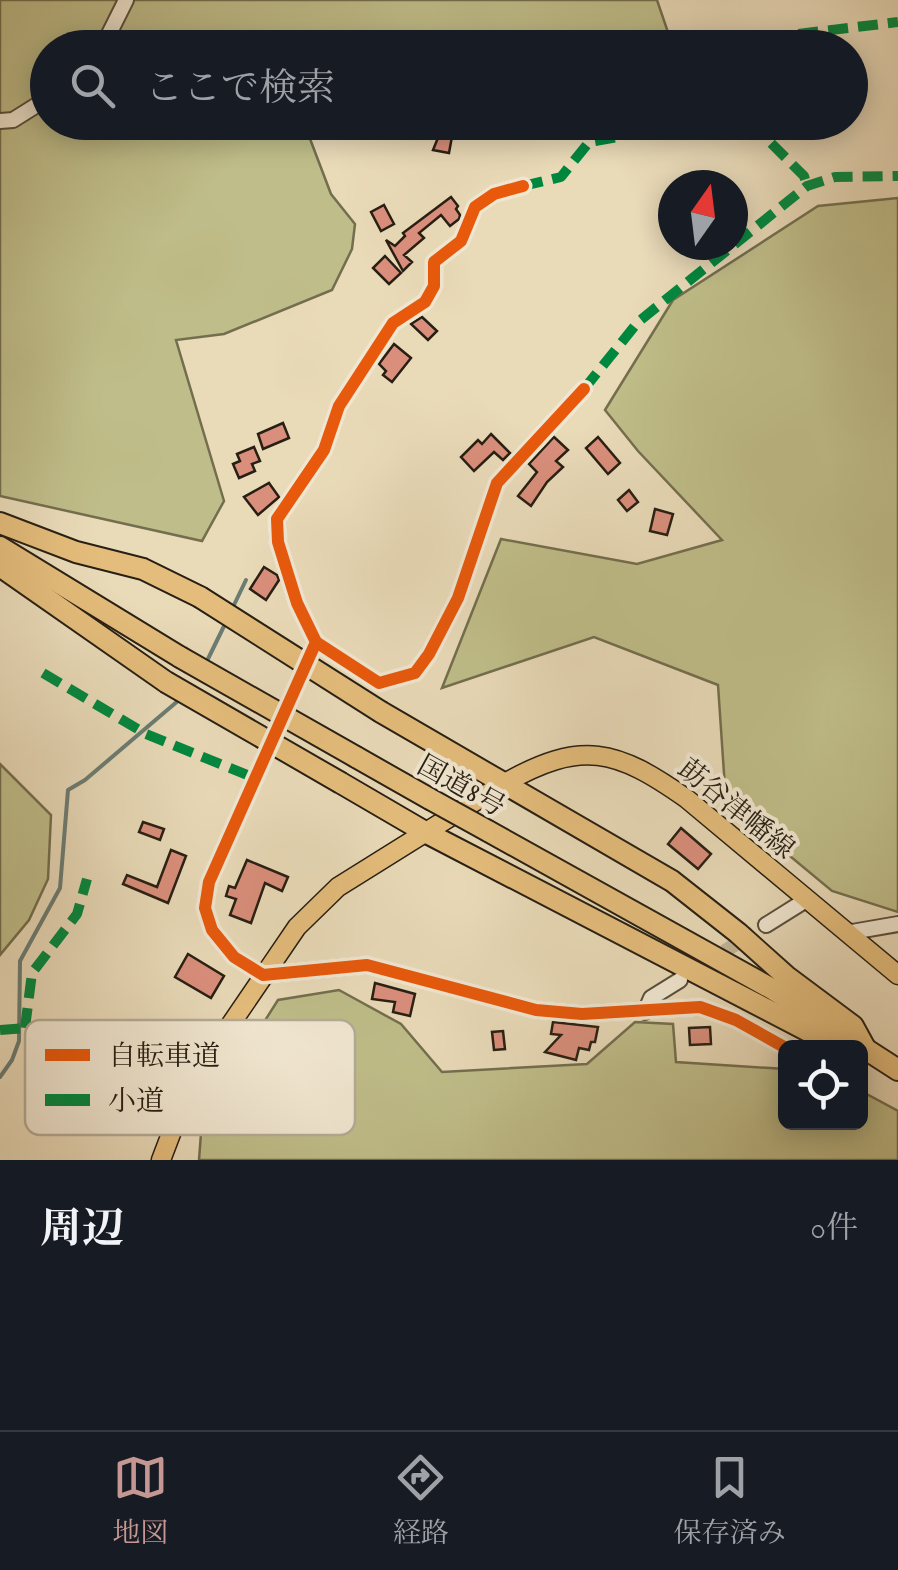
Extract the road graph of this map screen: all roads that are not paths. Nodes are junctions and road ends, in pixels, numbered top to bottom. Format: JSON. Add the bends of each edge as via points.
{"nodes":[{"id":1,"x":126,"y":0,"type":"edge"},
{"id":2,"x":111,"y":30,"type":"edge"},
{"id":3,"x":30,"y":110,"type":"edge"},
{"id":4,"x":0,"y":121,"type":"edge"},
{"id":5,"x":523,"y":186,"type":"dead end"},
{"id":6,"x":584,"y":389,"type":"dead end"},
{"id":7,"x":0,"y":524,"type":"edge"},
{"id":8,"x":0,"y":546,"type":"edge"},
{"id":9,"x":0,"y":566,"type":"edge"},
{"id":10,"x":316,"y":642,"type":"junction"},
{"id":11,"x":503,"y":784,"type":"junction"},
{"id":12,"x":425,"y":832,"type":"junction"},
{"id":13,"x":806,"y":900,"type":"junction"},
{"id":14,"x":898,"y":924,"type":"edge"},
{"id":15,"x":766,"y":925,"type":"tunnel mouth"},
{"id":16,"x":846,"y":933,"type":"junction"},
{"id":17,"x":263,"y":975,"type":"junction"},
{"id":18,"x":898,"y":975,"type":"edge"},
{"id":19,"x":680,"y":980,"type":"tunnel mouth"},
{"id":20,"x":645,"y":1012,"type":"junction"},
{"id":21,"x":233,"y":1020,"type":"edge"},
{"id":22,"x":825,"y":1040,"type":"edge"},
{"id":23,"x":845,"y":1040,"type":"edge"},
{"id":24,"x":858,"y":1040,"type":"edge"},
{"id":25,"x":778,"y":1044,"type":"edge"},
{"id":26,"x":868,"y":1055,"type":"edge"},
{"id":27,"x":868,"y":1057,"type":"edge"},
{"id":28,"x":898,"y":1070,"type":"edge"},
{"id":29,"x":898,"y":1080,"type":"edge"},
{"id":30,"x":171,"y":1135,"type":"edge"},
{"id":31,"x":161,"y":1160,"type":"edge"}],
"edges":[{"from":1,"to":2,"type":"street"},
{"from":3,"to":4,"type":"street"},
{"from":5,"to":10,"type":"street","via":[[475,207],[461,241],[434,262],[434,286],[425,302],[393,323],[277,520],[298,604]]},
{"from":6,"to":10,"type":"street","via":[[497,484],[458,598],[416,673],[379,683]]},
{"from":7,"to":11,"type":"highway","bridge":true,"via":[[143,568],[200,597]]},
{"from":8,"to":23,"type":"highway","name":"国道8号","bridge":true,"via":[[180,657],[774,990]]},
{"from":9,"to":12,"type":"highway","bridge":true,"via":[[166,682]]},
{"from":10,"to":17,"type":"street","via":[[209,882],[212,930]]},
{"from":11,"to":12,"type":"main road","name":"莇谷津幡線"},
{"from":11,"to":13,"type":"main road","name":"莇谷津幡線","via":[[529,769],[586,754],[624,761],[687,799]]},
{"from":11,"to":24,"type":"highway","via":[[672,881],[853,1026]]},
{"from":12,"to":17,"type":"main road","name":"莇谷津幡線","via":[[316,904]]},
{"from":12,"to":22,"type":"highway"},
{"from":13,"to":15,"type":"street"},
{"from":13,"to":16,"type":"main road","name":"莇谷津幡線"},
{"from":14,"to":16,"type":"street"},
{"from":16,"to":18,"type":"main road","name":"莇谷津幡線"},
{"from":17,"to":20,"type":"street","via":[[367,965],[536,1010]]},
{"from":17,"to":21,"type":"main road","name":"莇谷津幡線"},
{"from":19,"to":20,"type":"street","via":[[651,998]]},
{"from":20,"to":25,"type":"street","via":[[700,1007]]},
{"from":26,"to":28,"type":"highway","name":"国道8号"},
{"from":27,"to":29,"type":"highway"},
{"from":30,"to":31,"type":"main road","name":"莇谷津幡線"}]}
